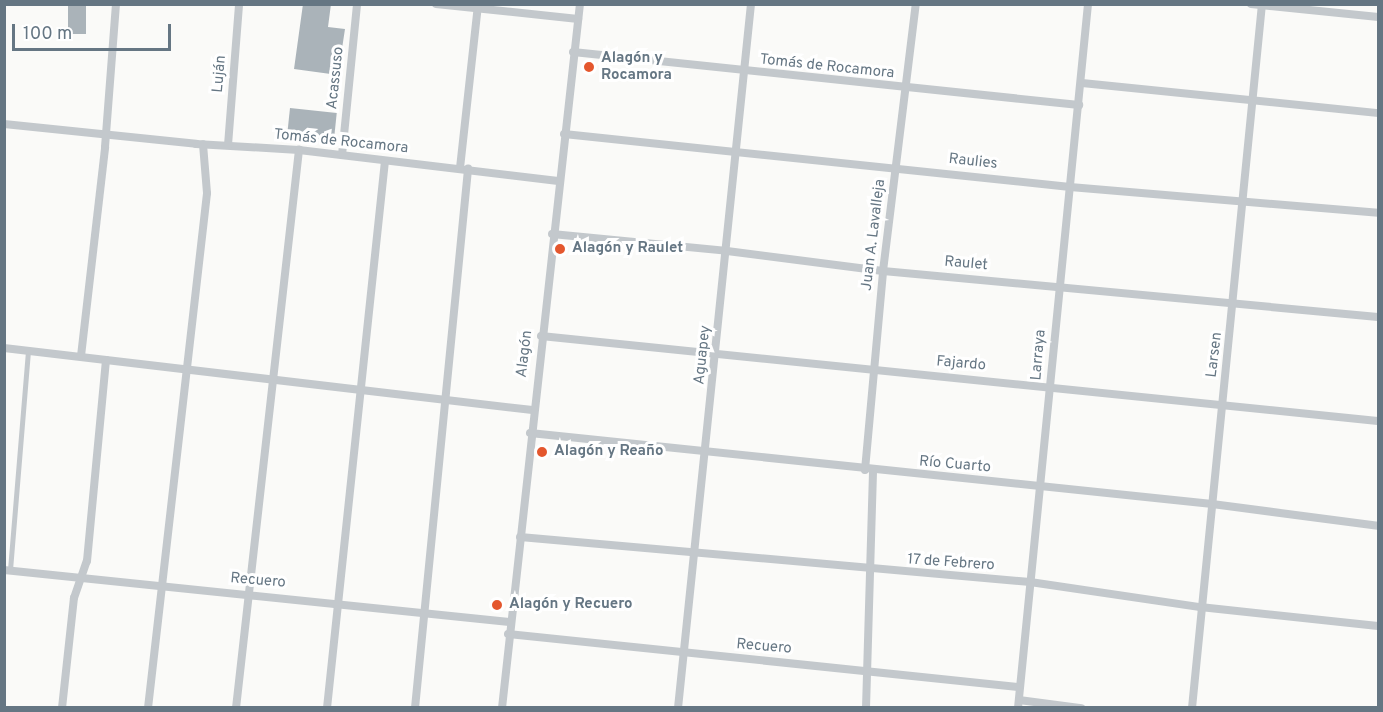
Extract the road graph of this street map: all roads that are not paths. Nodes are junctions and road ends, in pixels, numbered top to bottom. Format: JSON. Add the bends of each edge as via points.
{"nodes":[{"id":1,"x":116,"y":4,"type":"edge"},
{"id":2,"x":239,"y":4,"type":"edge"},
{"id":3,"x":357,"y":4,"type":"edge"},
{"id":4,"x":436,"y":4,"type":"edge"},
{"id":5,"x":580,"y":4,"type":"edge"},
{"id":6,"x":752,"y":4,"type":"edge"},
{"id":7,"x":916,"y":4,"type":"edge"},
{"id":8,"x":1088,"y":4,"type":"edge"},
{"id":9,"x":1251,"y":4,"type":"edge"},
{"id":10,"x":1262,"y":5,"type":"edge"},
{"id":11,"x":478,"y":7,"type":"edge"},
{"id":12,"x":1378,"y":17,"type":"edge"},
{"id":13,"x":578,"y":19,"type":"junction"},
{"id":14,"x":573,"y":52,"type":"junction"},
{"id":15,"x":744,"y":72,"type":"junction"},
{"id":16,"x":1082,"y":83,"type":"junction"},
{"id":17,"x":907,"y":88,"type":"junction"},
{"id":18,"x":1253,"y":101,"type":"junction"},
{"id":19,"x":1079,"y":105,"type":"junction"},
{"id":20,"x":1378,"y":113,"type":"edge"},
{"id":21,"x":4,"y":124,"type":"edge"},
{"id":22,"x":564,"y":134,"type":"junction"},
{"id":23,"x":105,"y":135,"type":"junction"},
{"id":24,"x":204,"y":144,"type":"junction"},
{"id":25,"x":228,"y":145,"type":"junction"},
{"id":26,"x":299,"y":150,"type":"junction"},
{"id":27,"x":737,"y":153,"type":"junction"},
{"id":28,"x":342,"y":155,"type":"junction"},
{"id":29,"x":385,"y":161,"type":"junction"},
{"id":30,"x":895,"y":167,"type":"junction"},
{"id":31,"x":464,"y":169,"type":"junction"},
{"id":32,"x":558,"y":182,"type":"junction"},
{"id":33,"x":1070,"y":187,"type":"junction"},
{"id":34,"x":1244,"y":201,"type":"junction"},
{"id":35,"x":1378,"y":213,"type":"edge"},
{"id":36,"x":552,"y":234,"type":"junction"},
{"id":37,"x":727,"y":251,"type":"junction"},
{"id":38,"x":883,"y":271,"type":"junction"},
{"id":39,"x":1059,"y":285,"type":"junction"},
{"id":40,"x":1235,"y":302,"type":"junction"},
{"id":41,"x":1378,"y":317,"type":"edge"},
{"id":42,"x":541,"y":336,"type":"junction"},
{"id":43,"x":4,"y":348,"type":"edge"},
{"id":44,"x":28,"y":351,"type":"junction"},
{"id":45,"x":717,"y":354,"type":"junction"},
{"id":46,"x":81,"y":356,"type":"junction"},
{"id":47,"x":106,"y":360,"type":"junction"},
{"id":48,"x":188,"y":369,"type":"junction"},
{"id":49,"x":873,"y":370,"type":"junction"},
{"id":50,"x":270,"y":380,"type":"junction"},
{"id":51,"x":1050,"y":386,"type":"junction"},
{"id":52,"x":359,"y":390,"type":"junction"},
{"id":53,"x":446,"y":399,"type":"junction"},
{"id":54,"x":1223,"y":404,"type":"junction"},
{"id":55,"x":532,"y":410,"type":"junction"},
{"id":56,"x":1378,"y":421,"type":"edge"},
{"id":57,"x":530,"y":433,"type":"junction"},
{"id":58,"x":705,"y":452,"type":"junction"},
{"id":59,"x":869,"y":471,"type":"junction"},
{"id":60,"x":1039,"y":486,"type":"junction"},
{"id":61,"x":1212,"y":504,"type":"junction"},
{"id":62,"x":1378,"y":526,"type":"edge"},
{"id":63,"x":520,"y":537,"type":"junction"},
{"id":64,"x":694,"y":554,"type":"junction"},
{"id":65,"x":7,"y":570,"type":"edge"},
{"id":66,"x":873,"y":571,"type":"junction"},
{"id":67,"x":80,"y":579,"type":"junction"},
{"id":68,"x":1030,"y":582,"type":"junction"},
{"id":69,"x":162,"y":587,"type":"junction"},
{"id":70,"x":250,"y":594,"type":"junction"},
{"id":71,"x":339,"y":603,"type":"junction"},
{"id":72,"x":1200,"y":608,"type":"junction"},
{"id":73,"x":424,"y":612,"type":"junction"},
{"id":74,"x":509,"y":622,"type":"junction"},
{"id":75,"x":1378,"y":626,"type":"edge"},
{"id":76,"x":508,"y":634,"type":"junction"},
{"id":77,"x":684,"y":653,"type":"junction"},
{"id":78,"x":867,"y":670,"type":"junction"},
{"id":79,"x":1018,"y":687,"type":"junction"},
{"id":80,"x":1018,"y":704,"type":"edge"},
{"id":81,"x":62,"y":708,"type":"edge"},
{"id":82,"x":148,"y":708,"type":"edge"},
{"id":83,"x":236,"y":708,"type":"edge"},
{"id":84,"x":327,"y":708,"type":"edge"},
{"id":85,"x":415,"y":708,"type":"edge"},
{"id":86,"x":502,"y":708,"type":"edge"},
{"id":87,"x":678,"y":708,"type":"edge"},
{"id":88,"x":866,"y":708,"type":"edge"},
{"id":89,"x":1081,"y":708,"type":"edge"},
{"id":90,"x":1192,"y":708,"type":"edge"}],
"edges":[{"from":1,"to":23,"type":"street"},
{"from":2,"to":25,"type":"street","name":"Luján"},
{"from":3,"to":28,"type":"street","name":"Acassuso"},
{"from":4,"to":11,"type":"street"},
{"from":5,"to":13,"type":"street","name":"Alagón"},
{"from":6,"to":15,"type":"street","name":"Aguapey"},
{"from":7,"to":17,"type":"street","name":"Juan A. Lavalleja"},
{"from":8,"to":16,"type":"street","name":"Larraya"},
{"from":9,"to":10,"type":"street"},
{"from":10,"to":12,"type":"street"},
{"from":10,"to":18,"type":"street","name":"Larsen"},
{"from":11,"to":13,"type":"street"},
{"from":11,"to":31,"type":"street"},
{"from":13,"to":14,"type":"street","name":"Alagón"},
{"from":14,"to":15,"type":"street","name":"Tomás de Rocamora"},
{"from":14,"to":22,"type":"street","name":"Alagón"},
{"from":15,"to":17,"type":"street","name":"Tomás de Rocamora"},
{"from":15,"to":27,"type":"street","name":"Aguapey"},
{"from":16,"to":18,"type":"street"},
{"from":16,"to":19,"type":"street","name":"Larraya"},
{"from":17,"to":19,"type":"street","name":"Tomás de Rocamora"},
{"from":17,"to":30,"type":"street","name":"Juan A. Lavalleja"},
{"from":18,"to":20,"type":"street"},
{"from":18,"to":34,"type":"street","name":"Larsen"},
{"from":19,"to":33,"type":"street","name":"Larraya"},
{"from":21,"to":23,"type":"street","name":"Tomás de Rocamora"},
{"from":22,"to":27,"type":"street","name":"Raulies"},
{"from":22,"to":32,"type":"street","name":"Alagón"},
{"from":23,"to":24,"type":"street","name":"Tomás de Rocamora"},
{"from":23,"to":46,"type":"street"},
{"from":24,"to":25,"type":"street","name":"Tomás de Rocamora"},
{"from":24,"to":48,"type":"street","via":[[207,193]]},
{"from":25,"to":26,"type":"street","name":"Tomás de Rocamora"},
{"from":26,"to":28,"type":"street","name":"Tomás de Rocamora"},
{"from":26,"to":50,"type":"street"},
{"from":27,"to":30,"type":"street","name":"Raulies"},
{"from":27,"to":37,"type":"street","name":"Aguapey"},
{"from":28,"to":29,"type":"street","name":"Tomás de Rocamora"},
{"from":29,"to":31,"type":"street","name":"Tomás de Rocamora"},
{"from":29,"to":52,"type":"street"},
{"from":30,"to":33,"type":"street","name":"Raulies"},
{"from":30,"to":38,"type":"street","name":"Juan A. Lavalleja"},
{"from":31,"to":32,"type":"street","name":"Tomás de Rocamora"},
{"from":31,"to":53,"type":"street"},
{"from":32,"to":36,"type":"street","name":"Alagón"},
{"from":33,"to":34,"type":"street","name":"Raulies"},
{"from":33,"to":39,"type":"street","name":"Larraya"},
{"from":34,"to":35,"type":"street","name":"Raulies"},
{"from":34,"to":40,"type":"street","name":"Larsen"},
{"from":36,"to":37,"type":"street","name":"Raulet"},
{"from":36,"to":42,"type":"street","name":"Alagón"},
{"from":37,"to":38,"type":"street","name":"Raulet"},
{"from":37,"to":45,"type":"street","name":"Aguapey"},
{"from":38,"to":39,"type":"street","name":"Raulet"},
{"from":38,"to":49,"type":"street","name":"Juan A. Lavalleja"},
{"from":39,"to":40,"type":"street","name":"Raulet"},
{"from":39,"to":51,"type":"street","name":"Larraya"},
{"from":40,"to":41,"type":"street","name":"Raulet"},
{"from":40,"to":54,"type":"street","name":"Larsen"},
{"from":42,"to":45,"type":"street","name":"Fajardo"},
{"from":42,"to":55,"type":"street","name":"Alagón"},
{"from":43,"to":44,"type":"street"},
{"from":44,"to":46,"type":"street"},
{"from":44,"to":65,"type":"lane"},
{"from":45,"to":49,"type":"street","name":"Fajardo"},
{"from":45,"to":58,"type":"street","name":"Aguapey"},
{"from":46,"to":47,"type":"street"},
{"from":47,"to":48,"type":"street"},
{"from":47,"to":67,"type":"street","via":[[87,561]]},
{"from":48,"to":50,"type":"street"},
{"from":48,"to":69,"type":"street"},
{"from":49,"to":51,"type":"street","name":"Fajardo"},
{"from":49,"to":59,"type":"street","name":"Juan A. Lavalleja"},
{"from":50,"to":52,"type":"street"},
{"from":50,"to":70,"type":"street"},
{"from":51,"to":54,"type":"street","name":"Fajardo"},
{"from":51,"to":60,"type":"street","name":"Larraya"},
{"from":52,"to":53,"type":"street"},
{"from":52,"to":71,"type":"street"},
{"from":53,"to":55,"type":"street"},
{"from":53,"to":73,"type":"street"},
{"from":54,"to":56,"type":"street","name":"Fajardo"},
{"from":54,"to":61,"type":"street","name":"Larsen"},
{"from":55,"to":57,"type":"street","name":"Alagón"},
{"from":57,"to":58,"type":"street","name":"Río Cuarto"},
{"from":57,"to":63,"type":"street","name":"Alagón"},
{"from":58,"to":59,"type":"street","name":"Río Cuarto"},
{"from":58,"to":64,"type":"street","name":"Aguapey"},
{"from":59,"to":60,"type":"street","name":"Río Cuarto"},
{"from":59,"to":66,"type":"street","name":"Juan A. Lavalleja"},
{"from":60,"to":61,"type":"street","name":"Río Cuarto"},
{"from":60,"to":68,"type":"street","name":"Larraya"},
{"from":61,"to":62,"type":"street","name":"Río Cuarto"},
{"from":61,"to":72,"type":"street","name":"Larsen"},
{"from":63,"to":64,"type":"street","name":"17 de Febrero"},
{"from":63,"to":74,"type":"street","name":"Alagón"},
{"from":64,"to":66,"type":"street","name":"17 de Febrero"},
{"from":64,"to":77,"type":"street","name":"Aguapey"},
{"from":65,"to":67,"type":"street","name":"Recuero"},
{"from":66,"to":68,"type":"street","name":"17 de Febrero"},
{"from":66,"to":78,"type":"street","name":"Juan A. Lavalleja"},
{"from":67,"to":69,"type":"street","name":"Recuero"},
{"from":67,"to":81,"type":"street","via":[[74,598]]},
{"from":68,"to":72,"type":"street","name":"17 de Febrero"},
{"from":68,"to":79,"type":"street","name":"Larraya"},
{"from":69,"to":70,"type":"street","name":"Recuero"},
{"from":69,"to":82,"type":"street"},
{"from":70,"to":71,"type":"street","name":"Recuero"},
{"from":70,"to":83,"type":"street"},
{"from":71,"to":73,"type":"street","name":"Recuero"},
{"from":71,"to":84,"type":"street"},
{"from":72,"to":75,"type":"street","name":"17 de Febrero"},
{"from":72,"to":90,"type":"street","name":"Larsen"},
{"from":73,"to":74,"type":"street","name":"Recuero"},
{"from":73,"to":85,"type":"street"},
{"from":74,"to":76,"type":"street","name":"Alagón"},
{"from":76,"to":77,"type":"street","name":"Recuero"},
{"from":76,"to":86,"type":"street","name":"Alagón"},
{"from":77,"to":78,"type":"street","name":"Recuero"},
{"from":77,"to":87,"type":"street","name":"Aguapey"},
{"from":78,"to":79,"type":"street","name":"Recuero"},
{"from":78,"to":88,"type":"street","name":"Juan A. Lavalleja"},
{"from":79,"to":80,"type":"street","name":"Larraya"},
{"from":80,"to":89,"type":"street"}]}
